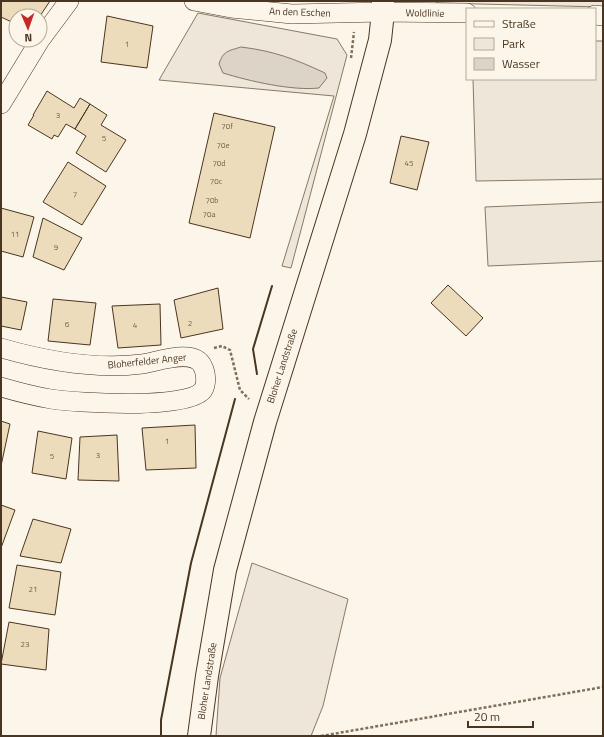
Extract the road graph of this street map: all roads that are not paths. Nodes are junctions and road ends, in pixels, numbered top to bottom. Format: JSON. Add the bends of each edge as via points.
{"nodes":[{"id":1,"x":69,"y":1,"type":"edge"},
{"id":2,"x":194,"y":1,"type":"edge"},
{"id":3,"x":383,"y":7,"type":"edge"},
{"id":4,"x":466,"y":14,"type":"edge"},
{"id":5,"x":48,"y":29,"type":"edge"},
{"id":6,"x":35,"y":48,"type":"edge"},
{"id":7,"x":1,"y":104,"type":"edge"},
{"id":8,"x":1,"y":348,"type":"edge"},
{"id":9,"x":1,"y":387,"type":"edge"},
{"id":10,"x":199,"y":736,"type":"edge"}],
"edges":[{"from":1,"to":5,"type":"street"},
{"from":2,"to":3,"type":"street","name":"An den Eschen","via":[[231,8],[292,14]]},
{"from":3,"to":4,"type":"street","name":"Woldlinie"},
{"from":3,"to":10,"type":"street","name":"Bloher Landstraße","via":[[380,40],[355,134],[265,422],[225,570]]},
{"from":6,"to":7,"type":"street"},
{"from":8,"to":9,"type":"street","name":"Bloherfelder Anger","via":[[56,361],[113,366],[191,357],[201,363],[205,374],[203,390],[197,395],[165,402],[79,402],[51,399]]}]}
